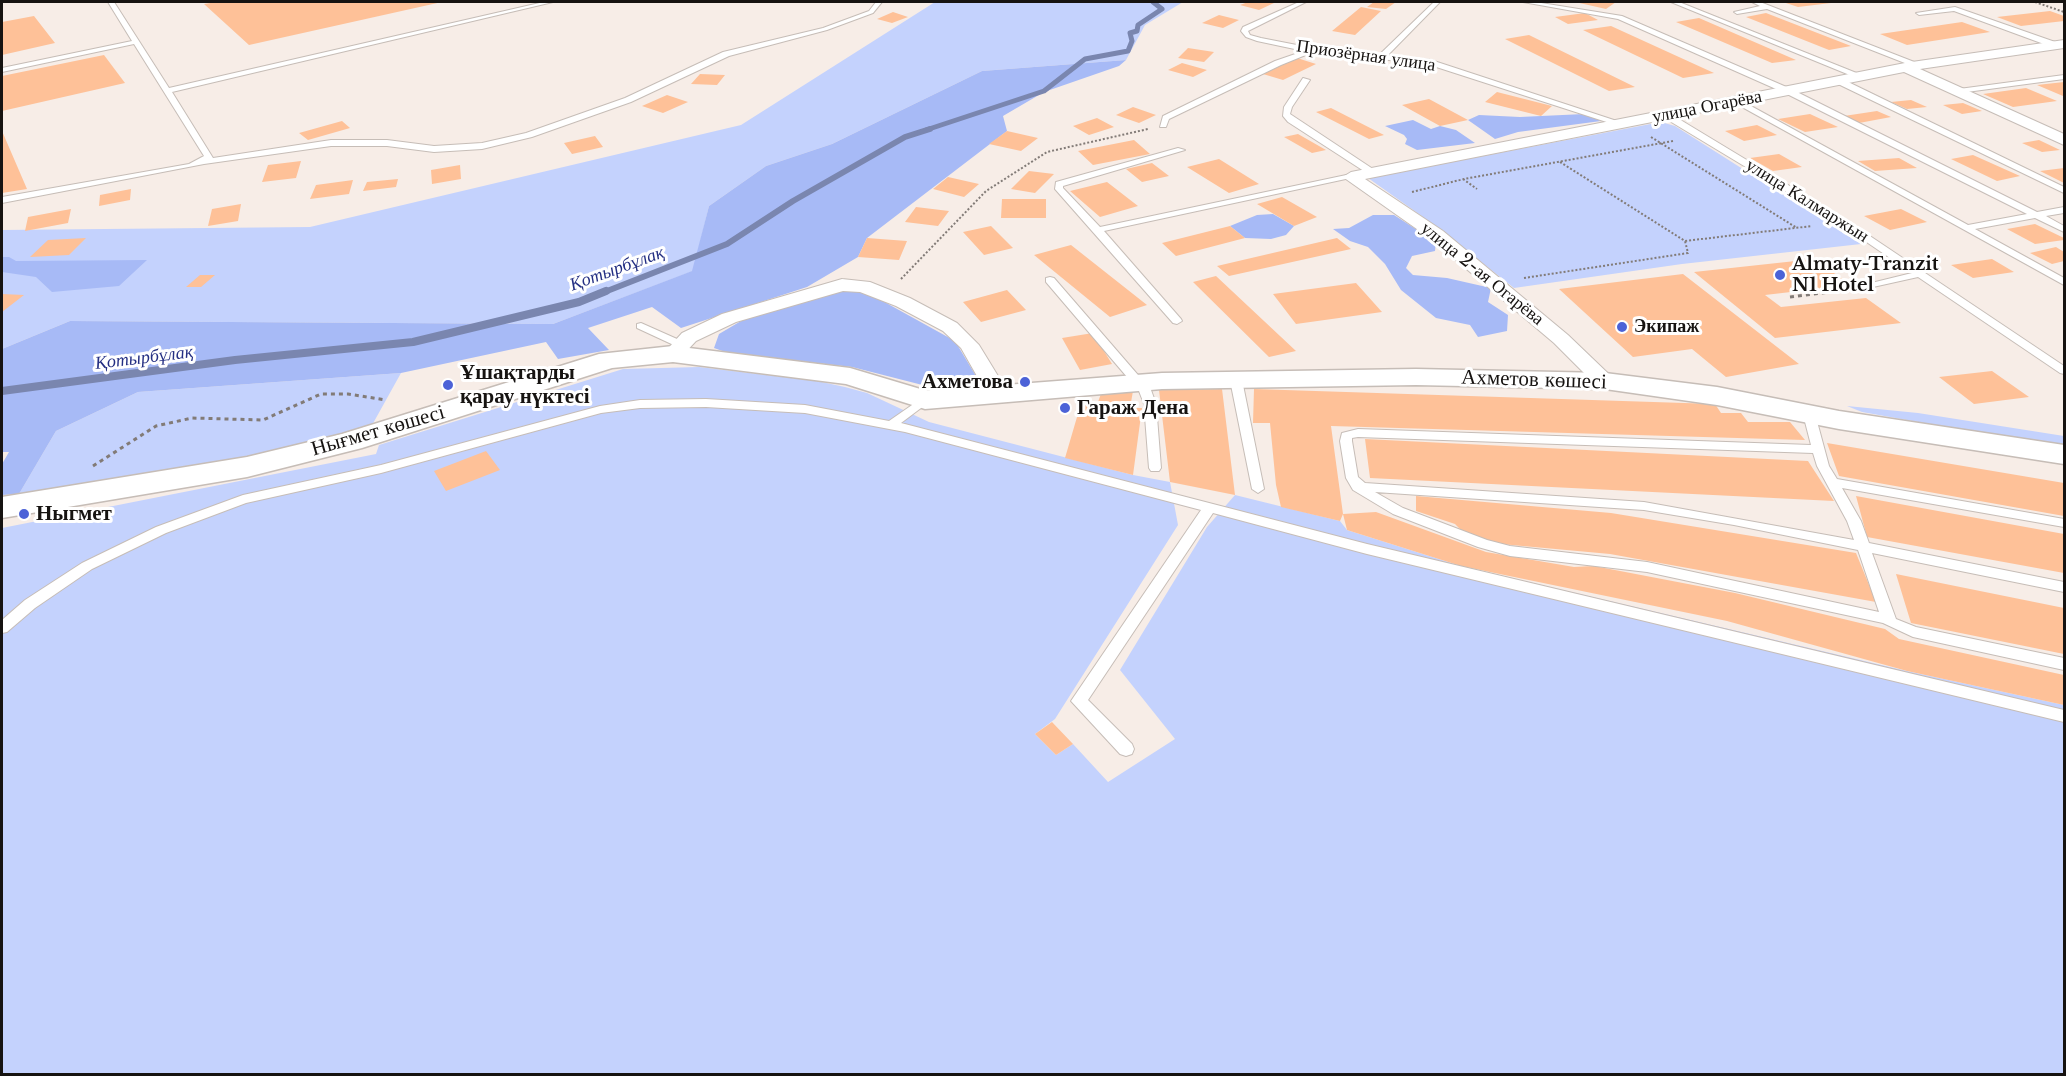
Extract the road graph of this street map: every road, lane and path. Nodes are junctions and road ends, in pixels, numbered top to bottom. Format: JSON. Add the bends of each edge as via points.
{"nodes":[{"id":1,"x":111,"y":2,"type":"edge"},
{"id":2,"x":550,"y":2,"type":"edge"},
{"id":3,"x":879,"y":2,"type":"edge"},
{"id":4,"x":1303,"y":2,"type":"edge"},
{"id":5,"x":1437,"y":2,"type":"edge"},
{"id":6,"x":1526,"y":2,"type":"edge"},
{"id":7,"x":1674,"y":2,"type":"edge"},
{"id":8,"x":1755,"y":2,"type":"edge"},
{"id":9,"x":2035,"y":2,"type":"edge"},
{"id":10,"x":1770,"y":7,"type":"junction"},
{"id":11,"x":1737,"y":12,"type":"dead end"},
{"id":12,"x":2064,"y":12,"type":"edge"},
{"id":13,"x":1919,"y":14,"type":"dead end"},
{"id":14,"x":135,"y":42,"type":"junction"},
{"id":15,"x":2060,"y":45,"type":"edge"},
{"id":16,"x":1312,"y":50,"type":"junction"},
{"id":17,"x":1381,"y":57,"type":"junction"},
{"id":18,"x":1912,"y":66,"type":"junction"},
{"id":19,"x":2,"y":70,"type":"edge"},
{"id":20,"x":1860,"y":76,"type":"junction"},
{"id":21,"x":2064,"y":77,"type":"edge"},
{"id":22,"x":1306,"y":80,"type":"dead end"},
{"id":23,"x":1839,"y":81,"type":"junction"},
{"id":24,"x":167,"y":91,"type":"junction"},
{"id":25,"x":1788,"y":91,"type":"junction"},
{"id":26,"x":1959,"y":91,"type":"junction"},
{"id":27,"x":1737,"y":102,"type":"junction"},
{"id":28,"x":1666,"y":115,"type":"junction"},
{"id":29,"x":1622,"y":124,"type":"junction"},
{"id":30,"x":1163,"y":125,"type":"joint"},
{"id":31,"x":1646,"y":134,"type":"dead end"},
{"id":32,"x":1701,"y":136,"type":"junction"},
{"id":33,"x":2064,"y":140,"type":"edge"},
{"id":34,"x":1661,"y":143,"type":"junction"},
{"id":35,"x":1181,"y":150,"type":"dead end"},
{"id":36,"x":203,"y":162,"type":"junction"},
{"id":37,"x":1560,"y":162,"type":"junction"},
{"id":38,"x":1374,"y":173,"type":"junction"},
{"id":39,"x":1352,"y":177,"type":"junction"},
{"id":40,"x":2064,"y":190,"type":"edge"},
{"id":41,"x":1409,"y":194,"type":"dead end"},
{"id":42,"x":2,"y":200,"type":"edge"},
{"id":43,"x":2064,"y":210,"type":"edge"},
{"id":44,"x":2037,"y":215,"type":"junction"},
{"id":45,"x":1843,"y":222,"type":"junction"},
{"id":46,"x":1797,"y":228,"type":"junction"},
{"id":47,"x":1967,"y":228,"type":"junction"},
{"id":48,"x":2064,"y":229,"type":"edge"},
{"id":49,"x":1098,"y":230,"type":"junction"},
{"id":50,"x":1685,"y":241,"type":"junction"},
{"id":51,"x":1920,"y":274,"type":"junction"},
{"id":52,"x":1050,"y":279,"type":"dead end"},
{"id":53,"x":1514,"y":279,"type":"dead end"},
{"id":54,"x":2064,"y":282,"type":"edge"},
{"id":55,"x":1859,"y":289,"type":"joint"},
{"id":56,"x":885,"y":295,"type":"junction"},
{"id":57,"x":1790,"y":297,"type":"dead end"},
{"id":58,"x":1177,"y":321,"type":"dead end"},
{"id":59,"x":641,"y":326,"type":"dead end"},
{"id":60,"x":678,"y":349,"type":"junction"},
{"id":61,"x":2064,"y":371,"type":"edge"},
{"id":62,"x":1236,"y":380,"type":"junction"},
{"id":63,"x":1605,"y":381,"type":"junction"},
{"id":64,"x":1138,"y":382,"type":"junction"},
{"id":65,"x":998,"y":394,"type":"junction"},
{"id":66,"x":386,"y":400,"type":"dead end"},
{"id":67,"x":925,"y":400,"type":"junction"},
{"id":68,"x":1809,"y":414,"type":"junction"},
{"id":69,"x":891,"y":425,"type":"junction"},
{"id":70,"x":1818,"y":449,"type":"junction"},
{"id":71,"x":2064,"y":455,"type":"edge"},
{"id":72,"x":1155,"y":468,"type":"dead end"},
{"id":73,"x":86,"y":470,"type":"dead end"},
{"id":74,"x":1832,"y":482,"type":"junction"},
{"id":75,"x":1358,"y":486,"type":"junction"},
{"id":76,"x":1258,"y":489,"type":"dead end"},
{"id":77,"x":1210,"y":507,"type":"junction"},
{"id":78,"x":2,"y":508,"type":"edge"},
{"id":79,"x":2064,"y":523,"type":"edge"},
{"id":80,"x":1863,"y":548,"type":"junction"},
{"id":81,"x":2064,"y":587,"type":"edge"},
{"id":82,"x":1888,"y":619,"type":"junction"},
{"id":83,"x":2,"y":628,"type":"edge"},
{"id":84,"x":2064,"y":664,"type":"edge"},
{"id":85,"x":2064,"y":716,"type":"edge"},
{"id":86,"x":1126,"y":749,"type":"dead end"}],
"edges":[{"from":1,"to":14,"type":"lane"},
{"from":2,"to":24,"type":"lane"},
{"from":3,"to":36,"type":"lane","via":[[871,12],[825,29],[726,54],[628,100],[530,135],[482,146],[434,149],[387,143],[331,143]]},
{"from":4,"to":16,"type":"lane","name":"Приозёрная улица","via":[[1245,28],[1244,32],[1259,40]]},
{"from":5,"to":17,"type":"lane"},
{"from":6,"to":25,"type":"lane","via":[[1620,17]]},
{"from":7,"to":20,"type":"lane"},
{"from":8,"to":10,"type":"lane"},
{"from":9,"to":12,"type":"path"},
{"from":10,"to":11,"type":"lane"},
{"from":10,"to":18,"type":"lane"},
{"from":13,"to":15,"type":"lane","via":[[1955,9]]},
{"from":14,"to":19,"type":"lane"},
{"from":14,"to":24,"type":"lane"},
{"from":15,"to":18,"type":"street","name":"улица Огарёва"},
{"from":16,"to":17,"type":"lane","name":"Приозёрная улица"},
{"from":16,"to":30,"type":"lane","via":[[1166,118]]},
{"from":17,"to":29,"type":"lane","name":"Приозёрная улица","via":[[1428,62]]},
{"from":18,"to":20,"type":"street","name":"улица Огарёва"},
{"from":18,"to":26,"type":"street"},
{"from":20,"to":23,"type":"street","name":"улица Огарёва"},
{"from":21,"to":26,"type":"lane"},
{"from":22,"to":38,"type":"lane","via":[[1286,114]]},
{"from":23,"to":25,"type":"street","name":"улица Огарёва"},
{"from":23,"to":40,"type":"lane"},
{"from":24,"to":36,"type":"lane","via":[[209,157]]},
{"from":25,"to":27,"type":"street","name":"улица Огарёва"},
{"from":25,"to":44,"type":"lane"},
{"from":26,"to":33,"type":"street"},
{"from":27,"to":28,"type":"street","name":"улица Огарёва"},
{"from":27,"to":47,"type":"lane"},
{"from":28,"to":29,"type":"street","name":"улица Огарёва"},
{"from":28,"to":32,"type":"lane","name":"улица Калмаржын"},
{"from":29,"to":38,"type":"street","name":"улица Огарёва"},
{"from":30,"to":56,"type":"path","via":[[1047,152],[986,191]]},
{"from":31,"to":34,"type":"path"},
{"from":32,"to":34,"type":"path"},
{"from":32,"to":45,"type":"lane","name":"улица Калмаржын"},
{"from":34,"to":37,"type":"path"},
{"from":34,"to":46,"type":"path"},
{"from":35,"to":49,"type":"lane","via":[[1059,184],[1059,189]]},
{"from":36,"to":42,"type":"lane"},
{"from":37,"to":41,"type":"path","via":[[1464,179]]},
{"from":37,"to":50,"type":"path"},
{"from":38,"to":39,"type":"street","name":"улица Огарёва"},
{"from":39,"to":49,"type":"lane"},
{"from":39,"to":63,"type":"street","name":"улица 2-ая Огарёва","via":[[1437,235]]},
{"from":43,"to":44,"type":"lane"},
{"from":44,"to":47,"type":"lane"},
{"from":44,"to":48,"type":"lane"},
{"from":45,"to":46,"type":"path"},
{"from":45,"to":51,"type":"lane","name":"улица Калмаржын"},
{"from":46,"to":50,"type":"path"},
{"from":47,"to":54,"type":"lane"},
{"from":49,"to":58,"type":"lane"},
{"from":50,"to":53,"type":"path","via":[[1688,253]]},
{"from":51,"to":55,"type":"lane"},
{"from":51,"to":61,"type":"lane","name":"улица Калмаржын"},
{"from":52,"to":64,"type":"lane"},
{"from":55,"to":57,"type":"path"},
{"from":56,"to":60,"type":"street","via":[[863,286],[842,285],[729,318],[689,337]]},
{"from":56,"to":65,"type":"street","via":[[950,327],[969,345]]},
{"from":59,"to":60,"type":"lane"},
{"from":60,"to":67,"type":"main road","name":"Нығмет көшесі","via":[[850,376]]},
{"from":60,"to":78,"type":"main road","name":"Нығмет көшесі","via":[[609,360],[351,441],[247,467]]},
{"from":62,"to":63,"type":"main road","name":"Ахметов көшесі","via":[[1416,377]]},
{"from":62,"to":64,"type":"main road","name":"Ахметов көшесі"},
{"from":62,"to":76,"type":"lane"},
{"from":63,"to":68,"type":"main road","name":"Ахметов көшесі","via":[[1717,396]]},
{"from":64,"to":65,"type":"main road","name":"Ахметов көшесі"},
{"from":64,"to":72,"type":"lane","via":[[1150,404]]},
{"from":65,"to":67,"type":"main road","name":"Нығмет көшесі"},
{"from":66,"to":73,"type":"path","via":[[321,394],[263,420],[192,418],[156,426]]},
{"from":67,"to":69,"type":"lane"},
{"from":68,"to":70,"type":"lane"},
{"from":68,"to":71,"type":"main road","name":"Ахметов көшесі"},
{"from":69,"to":77,"type":"lane"},
{"from":69,"to":83,"type":"lane","via":[[806,409],[706,403],[640,404],[562,418],[381,469],[243,499],[161,530],[87,566]]},
{"from":70,"to":74,"type":"lane"},
{"from":70,"to":75,"type":"lane","via":[[1351,433],[1346,441],[1352,478]]},
{"from":74,"to":79,"type":"lane"},
{"from":74,"to":80,"type":"lane","via":[[1854,521]]},
{"from":75,"to":80,"type":"lane","via":[[1644,506]]},
{"from":75,"to":82,"type":"lane","via":[[1398,511],[1510,551],[1647,567]]},
{"from":77,"to":85,"type":"lane","via":[[1367,549]]},
{"from":77,"to":86,"type":"lane","via":[[1079,701]]},
{"from":80,"to":81,"type":"lane"},
{"from":80,"to":82,"type":"lane"},
{"from":82,"to":84,"type":"lane","via":[[1913,632]]}]}
